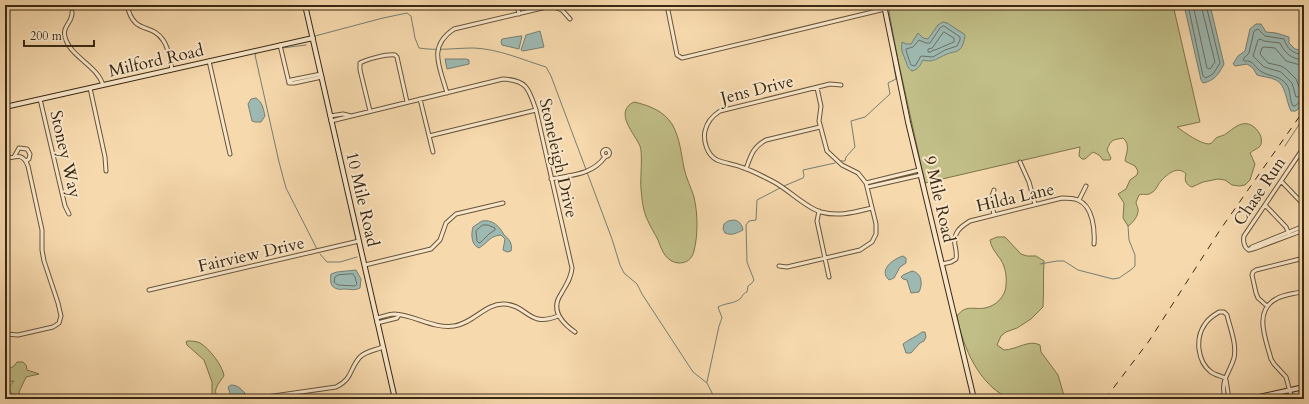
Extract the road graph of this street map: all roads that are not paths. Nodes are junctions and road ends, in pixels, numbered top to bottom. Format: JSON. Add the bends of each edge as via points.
{"nodes":[{"id":1,"x":127,"y":5,"type":"edge"},
{"id":2,"x":305,"y":5,"type":"edge"},
{"id":3,"x":517,"y":5,"type":"edge"},
{"id":4,"x":667,"y":5,"type":"edge"},
{"id":5,"x":885,"y":7,"type":"edge"},
{"id":6,"x":72,"y":12,"type":"dead end"},
{"id":7,"x":519,"y":14,"type":"junction"},
{"id":8,"x":570,"y":19,"type":"dead end"},
{"id":9,"x":313,"y":38,"type":"junction"},
{"id":10,"x":280,"y":45,"type":"junction"},
{"id":11,"x":209,"y":61,"type":"junction"},
{"id":12,"x":172,"y":70,"type":"junction"},
{"id":13,"x":321,"y":75,"type":"junction"},
{"id":14,"x":103,"y":85,"type":"junction"},
{"id":15,"x":841,"y":85,"type":"dead end"},
{"id":16,"x":90,"y":88,"type":"junction"},
{"id":17,"x":817,"y":88,"type":"junction"},
{"id":18,"x":447,"y":93,"type":"junction"},
{"id":19,"x":40,"y":99,"type":"junction"},
{"id":20,"x":420,"y":100,"type":"junction"},
{"id":21,"x":407,"y":102,"type":"junction"},
{"id":22,"x":5,"y":107,"type":"edge"},
{"id":23,"x":536,"y":110,"type":"junction"},
{"id":24,"x":370,"y":111,"type":"junction"},
{"id":25,"x":331,"y":118,"type":"junction"},
{"id":26,"x":820,"y":127,"type":"junction"},
{"id":27,"x":429,"y":136,"type":"junction"},
{"id":28,"x":1304,"y":147,"type":"edge"},
{"id":29,"x":433,"y":152,"type":"dead end"},
{"id":30,"x":230,"y":154,"type":"dead end"},
{"id":31,"x":14,"y":157,"type":"junction"},
{"id":32,"x":605,"y":157,"type":"dead end"},
{"id":33,"x":5,"y":159,"type":"edge"},
{"id":34,"x":26,"y":161,"type":"junction"},
{"id":35,"x":1020,"y":162,"type":"dead end"},
{"id":36,"x":746,"y":169,"type":"junction"},
{"id":37,"x":106,"y":171,"type":"dead end"},
{"id":38,"x":920,"y":172,"type":"junction"},
{"id":39,"x":551,"y":179,"type":"junction"},
{"id":40,"x":1281,"y":182,"type":"junction"},
{"id":41,"x":867,"y":185,"type":"junction"},
{"id":42,"x":1086,"y":186,"type":"dead end"},
{"id":43,"x":994,"y":190,"type":"dead end"},
{"id":44,"x":1079,"y":200,"type":"junction"},
{"id":45,"x":503,"y":203,"type":"dead end"},
{"id":46,"x":1035,"y":204,"type":"junction"},
{"id":47,"x":1265,"y":205,"type":"junction"},
{"id":48,"x":1304,"y":205,"type":"edge"},
{"id":49,"x":872,"y":208,"type":"junction"},
{"id":50,"x":819,"y":211,"type":"junction"},
{"id":51,"x":69,"y":214,"type":"dead end"},
{"id":52,"x":994,"y":215,"type":"junction"},
{"id":53,"x":1304,"y":226,"type":"edge"},
{"id":54,"x":1304,"y":230,"type":"edge"},
{"id":55,"x":1289,"y":233,"type":"junction"},
{"id":56,"x":359,"y":241,"type":"junction"},
{"id":57,"x":1094,"y":244,"type":"dead end"},
{"id":58,"x":1304,"y":258,"type":"edge"},
{"id":59,"x":825,"y":259,"type":"junction"},
{"id":60,"x":942,"y":264,"type":"junction"},
{"id":61,"x":364,"y":265,"type":"junction"},
{"id":62,"x":779,"y":266,"type":"dead end"},
{"id":63,"x":829,"y":277,"type":"dead end"},
{"id":64,"x":149,"y":290,"type":"dead end"},
{"id":65,"x":1304,"y":291,"type":"edge"},
{"id":66,"x":1267,"y":306,"type":"junction"},
{"id":67,"x":558,"y":316,"type":"junction"},
{"id":68,"x":377,"y":320,"type":"junction"},
{"id":69,"x":575,"y":332,"type":"dead end"},
{"id":70,"x":5,"y":334,"type":"edge"},
{"id":71,"x":383,"y":347,"type":"junction"},
{"id":72,"x":1225,"y":378,"type":"junction"},
{"id":73,"x":1304,"y":387,"type":"edge"},
{"id":74,"x":1290,"y":390,"type":"junction"},
{"id":75,"x":252,"y":399,"type":"edge"},
{"id":76,"x":395,"y":399,"type":"edge"},
{"id":77,"x":974,"y":399,"type":"edge"},
{"id":78,"x":1225,"y":399,"type":"edge"},
{"id":79,"x":1229,"y":399,"type":"edge"},
{"id":80,"x":1250,"y":399,"type":"edge"},
{"id":81,"x":1292,"y":399,"type":"edge"}],
"edges":[{"from":1,"to":12,"type":"street","via":[[134,23],[163,40],[168,49]]},
{"from":2,"to":9,"type":"street","name":"10 Mile Road"},
{"from":3,"to":7,"type":"street"},
{"from":4,"to":5,"type":"street","via":[[677,53],[682,58]]},
{"from":5,"to":38,"type":"street","name":"9 Mile Road"},
{"from":6,"to":14,"type":"street","via":[[64,29],[66,41],[99,75]]},
{"from":7,"to":8,"type":"street","via":[[551,6],[562,10]]},
{"from":7,"to":18,"type":"street","via":[[454,29],[444,36],[437,55]]},
{"from":9,"to":10,"type":"street","name":"Milford Road"},
{"from":9,"to":13,"type":"street","name":"10 Mile Road"},
{"from":10,"to":11,"type":"street","name":"Milford Road"},
{"from":10,"to":13,"type":"street","via":[[289,82],[294,83]]},
{"from":11,"to":12,"type":"street","name":"Milford Road"},
{"from":11,"to":30,"type":"street"},
{"from":12,"to":14,"type":"street","name":"Milford Road"},
{"from":13,"to":25,"type":"street","name":"10 Mile Road"},
{"from":14,"to":16,"type":"street","name":"Milford Road"},
{"from":15,"to":17,"type":"street","name":"Jens Drive","via":[[830,84]]},
{"from":16,"to":19,"type":"street","name":"Milford Road"},
{"from":16,"to":37,"type":"street"},
{"from":17,"to":26,"type":"street","via":[[821,106]]},
{"from":17,"to":36,"type":"street","name":"Jens Drive","via":[[720,111],[712,117],[704,136],[709,152],[717,160]]},
{"from":18,"to":20,"type":"street","name":"Stoneleigh Drive"},
{"from":18,"to":23,"type":"street","name":"Stoneleigh Drive","via":[[503,79],[513,80],[522,83],[530,91]]},
{"from":19,"to":22,"type":"street","name":"Milford Road"},
{"from":19,"to":51,"type":"street","name":"Stoney Way"},
{"from":20,"to":21,"type":"street","name":"Stoneleigh Drive"},
{"from":20,"to":27,"type":"street"},
{"from":21,"to":24,"type":"street","name":"Stoneleigh Drive"},
{"from":21,"to":24,"type":"street","via":[[395,55],[365,60],[360,63],[360,70]]},
{"from":23,"to":27,"type":"street"},
{"from":23,"to":39,"type":"street","name":"Stoneleigh Drive"},
{"from":24,"to":25,"type":"street","name":"Stoneleigh Drive"},
{"from":25,"to":56,"type":"street","name":"10 Mile Road"},
{"from":26,"to":36,"type":"street","via":[[766,140],[754,149]]},
{"from":26,"to":41,"type":"street","via":[[830,154],[842,165],[858,173]]},
{"from":27,"to":29,"type":"street"},
{"from":28,"to":40,"type":"street","name":"Chase Run"},
{"from":31,"to":33,"type":"street"},
{"from":31,"to":34,"type":"street","via":[[19,156]]},
{"from":31,"to":34,"type":"street","via":[[19,148],[28,149],[30,154]]},
{"from":32,"to":39,"type":"street","via":[[596,167],[587,171]]},
{"from":34,"to":70,"type":"street","via":[[42,230],[44,261],[58,303],[60,319],[53,327],[18,335]]},
{"from":35,"to":46,"type":"street"},
{"from":36,"to":50,"type":"street","name":"Jens Drive","via":[[774,182]]},
{"from":38,"to":41,"type":"street"},
{"from":38,"to":60,"type":"street","name":"9 Mile Road"},
{"from":39,"to":67,"type":"street","name":"Stoneleigh Drive","via":[[572,268],[571,277],[557,302]]},
{"from":40,"to":47,"type":"street","name":"Chase Run"},
{"from":40,"to":48,"type":"street"},
{"from":41,"to":49,"type":"street"},
{"from":42,"to":44,"type":"street"},
{"from":43,"to":52,"type":"street","via":[[991,199]]},
{"from":44,"to":46,"type":"street","name":"Hilda Lane","via":[[1062,198]]},
{"from":44,"to":57,"type":"street","name":"Hilda Lane","via":[[1089,211]]},
{"from":45,"to":61,"type":"street","via":[[456,214],[446,223],[440,240],[431,249]]},
{"from":46,"to":52,"type":"street","name":"Hilda Lane"},
{"from":47,"to":55,"type":"street"},
{"from":47,"to":55,"type":"street","name":"Chase Run","via":[[1244,236],[1246,249]]},
{"from":49,"to":50,"type":"street","via":[[844,214]]},
{"from":49,"to":59,"type":"street","via":[[876,224],[876,234],[872,242],[860,250]]},
{"from":50,"to":59,"type":"street","via":[[817,221]]},
{"from":52,"to":60,"type":"street","name":"Hilda Lane","via":[[962,225],[955,235],[956,259]]},
{"from":53,"to":55,"type":"street"},
{"from":54,"to":55,"type":"street"},
{"from":56,"to":61,"type":"street","name":"10 Mile Road"},
{"from":56,"to":64,"type":"street","name":"Fairview Drive"},
{"from":58,"to":66,"type":"street","via":[[1253,272],[1258,298]]},
{"from":59,"to":62,"type":"street","via":[[787,267]]},
{"from":59,"to":63,"type":"street"},
{"from":60,"to":77,"type":"street","name":"9 Mile Road"},
{"from":61,"to":68,"type":"street","name":"10 Mile Road"},
{"from":65,"to":66,"type":"street","via":[[1280,297]]},
{"from":66,"to":74,"type":"street","via":[[1263,315],[1263,326],[1272,359],[1286,377]]},
{"from":67,"to":68,"type":"street","via":[[544,320],[536,319],[504,304],[494,306],[455,326],[440,327],[405,315]]},
{"from":67,"to":69,"type":"street"},
{"from":68,"to":71,"type":"street","name":"10 Mile Road"},
{"from":71,"to":75,"type":"street","via":[[360,357],[348,378],[336,387]]},
{"from":71,"to":76,"type":"street","name":"10 Mile Road"},
{"from":72,"to":72,"type":"street","via":[[1211,372],[1204,364],[1198,344],[1205,323],[1219,312],[1227,315],[1235,350]]},
{"from":72,"to":78,"type":"street"},
{"from":72,"to":79,"type":"street"},
{"from":73,"to":74,"type":"street"},
{"from":74,"to":80,"type":"street"},
{"from":74,"to":81,"type":"street"}]}
